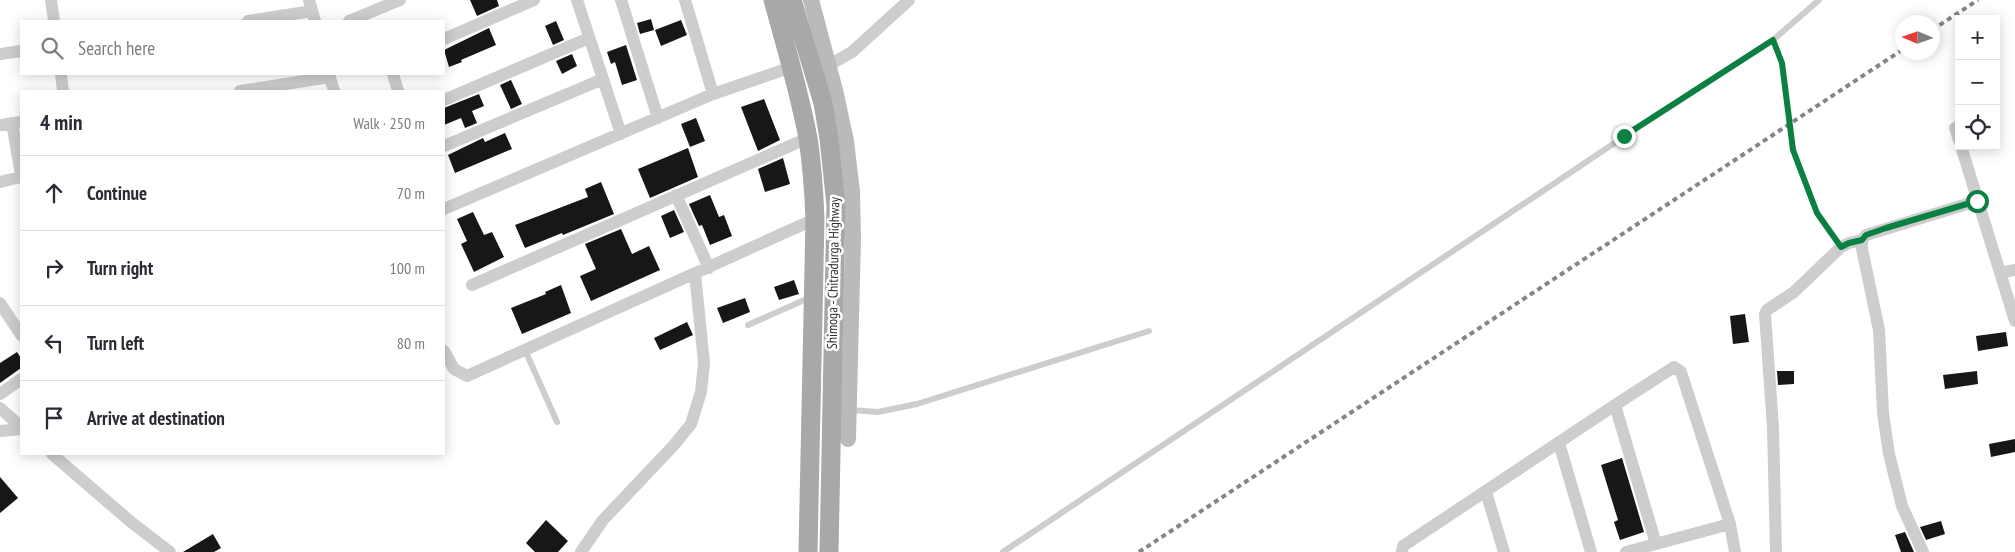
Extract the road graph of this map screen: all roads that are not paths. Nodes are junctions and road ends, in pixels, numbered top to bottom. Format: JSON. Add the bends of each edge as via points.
{"nodes":[{"id":1,"x":51,"y":0,"type":"edge"},
{"id":2,"x":400,"y":0,"type":"edge"},
{"id":3,"x":534,"y":0,"type":"edge"},
{"id":4,"x":577,"y":0,"type":"edge"},
{"id":5,"x":621,"y":0,"type":"edge"},
{"id":6,"x":685,"y":0,"type":"edge"},
{"id":7,"x":773,"y":0,"type":"edge"},
{"id":8,"x":792,"y":0,"type":"edge"},
{"id":9,"x":811,"y":0,"type":"edge"},
{"id":10,"x":909,"y":0,"type":"edge"},
{"id":11,"x":1819,"y":0,"type":"edge"},
{"id":12,"x":312,"y":11,"type":"edge"},
{"id":13,"x":375,"y":11,"type":"edge"},
{"id":14,"x":54,"y":20,"type":"edge"},
{"id":15,"x":254,"y":20,"type":"edge"},
{"id":16,"x":352,"y":20,"type":"edge"},
{"id":17,"x":445,"y":38,"type":"edge"},
{"id":18,"x":589,"y":38,"type":"junction"},
{"id":19,"x":20,"y":51,"type":"edge"},
{"id":20,"x":0,"y":54,"type":"edge"},
{"id":21,"x":829,"y":65,"type":"junction"},
{"id":22,"x":792,"y":67,"type":"junction"},
{"id":23,"x":61,"y":75,"type":"edge"},
{"id":24,"x":330,"y":75,"type":"edge"},
{"id":25,"x":393,"y":75,"type":"edge"},
{"id":26,"x":603,"y":79,"type":"junction"},
{"id":27,"x":263,"y":89,"type":"edge"},
{"id":28,"x":63,"y":90,"type":"edge"},
{"id":29,"x":334,"y":90,"type":"edge"},
{"id":30,"x":398,"y":90,"type":"edge"},
{"id":31,"x":713,"y":94,"type":"junction"},
{"id":32,"x":445,"y":100,"type":"edge"},
{"id":33,"x":658,"y":118,"type":"junction"},
{"id":34,"x":11,"y":123,"type":"edge"},
{"id":35,"x":621,"y":134,"type":"junction"},
{"id":36,"x":808,"y":138,"type":"junction"},
{"id":37,"x":445,"y":146,"type":"edge"},
{"id":38,"x":1962,"y":150,"type":"edge"},
{"id":39,"x":20,"y":171,"type":"edge"},
{"id":40,"x":20,"y":176,"type":"edge"},
{"id":41,"x":0,"y":182,"type":"edge"},
{"id":42,"x":676,"y":195,"type":"junction"},
{"id":43,"x":1977,"y":201,"type":"junction"},
{"id":44,"x":445,"y":209,"type":"edge"},
{"id":45,"x":815,"y":219,"type":"junction"},
{"id":46,"x":1862,"y":240,"type":"junction"},
{"id":47,"x":709,"y":268,"type":"junction"},
{"id":48,"x":2015,"y":270,"type":"edge"},
{"id":49,"x":2000,"y":273,"type":"junction"},
{"id":50,"x":695,"y":274,"type":"junction"},
{"id":51,"x":472,"y":285,"type":"dead end"},
{"id":52,"x":813,"y":296,"type":"junction"},
{"id":53,"x":0,"y":303,"type":"edge"},
{"id":54,"x":2015,"y":321,"type":"edge"},
{"id":55,"x":748,"y":325,"type":"dead end"},
{"id":56,"x":1149,"y":331,"type":"dead end"},
{"id":57,"x":20,"y":333,"type":"edge"},
{"id":58,"x":525,"y":350,"type":"junction"},
{"id":59,"x":445,"y":353,"type":"edge"},
{"id":60,"x":20,"y":380,"type":"edge"},
{"id":61,"x":0,"y":394,"type":"edge"},
{"id":62,"x":1615,"y":405,"type":"junction"},
{"id":63,"x":0,"y":408,"type":"edge"},
{"id":64,"x":848,"y":410,"type":"junction"},
{"id":65,"x":557,"y":422,"type":"dead end"},
{"id":66,"x":20,"y":427,"type":"edge"},
{"id":67,"x":20,"y":428,"type":"edge"},
{"id":68,"x":0,"y":430,"type":"edge"},
{"id":69,"x":848,"y":439,"type":"dead end"},
{"id":70,"x":1559,"y":443,"type":"junction"},
{"id":71,"x":53,"y":455,"type":"edge"},
{"id":72,"x":1486,"y":492,"type":"junction"},
{"id":73,"x":1730,"y":524,"type":"junction"},
{"id":74,"x":1664,"y":546,"type":"edge"},
{"id":75,"x":170,"y":552,"type":"edge"},
{"id":76,"x":581,"y":552,"type":"edge"},
{"id":77,"x":808,"y":552,"type":"edge"},
{"id":78,"x":829,"y":552,"type":"edge"},
{"id":79,"x":1004,"y":552,"type":"edge"},
{"id":80,"x":1402,"y":552,"type":"edge"},
{"id":81,"x":1504,"y":552,"type":"edge"},
{"id":82,"x":1591,"y":552,"type":"edge"},
{"id":83,"x":1626,"y":552,"type":"edge"},
{"id":84,"x":1735,"y":552,"type":"edge"},
{"id":85,"x":1776,"y":552,"type":"edge"},
{"id":86,"x":1923,"y":552,"type":"edge"}],
"edges":[{"from":1,"to":14,"type":"street"},
{"from":2,"to":13,"type":"street"},
{"from":3,"to":17,"type":"street"},
{"from":4,"to":18,"type":"street"},
{"from":5,"to":33,"type":"street"},
{"from":6,"to":31,"type":"street"},
{"from":7,"to":22,"type":"main road"},
{"from":8,"to":78,"type":"main road","name":"Shimoga - Chitradurga Highway","via":[[822,103],[836,205]]},
{"from":9,"to":21,"type":"street"},
{"from":10,"to":21,"type":"street","via":[[852,52]]},
{"from":11,"to":79,"type":"lane","via":[[1773,40],[1624,136]]},
{"from":12,"to":15,"type":"street"},
{"from":13,"to":16,"type":"street"},
{"from":18,"to":26,"type":"street"},
{"from":18,"to":32,"type":"street"},
{"from":19,"to":20,"type":"street"},
{"from":21,"to":64,"type":"street","via":[[846,141],[852,192]]},
{"from":22,"to":31,"type":"street"},
{"from":22,"to":36,"type":"main road"},
{"from":23,"to":28,"type":"street"},
{"from":24,"to":27,"type":"street"},
{"from":24,"to":29,"type":"street"},
{"from":25,"to":30,"type":"street"},
{"from":26,"to":35,"type":"street"},
{"from":26,"to":37,"type":"street"},
{"from":31,"to":33,"type":"street"},
{"from":33,"to":35,"type":"street"},
{"from":34,"to":39,"type":"street"},
{"from":35,"to":44,"type":"street"},
{"from":36,"to":42,"type":"street"},
{"from":36,"to":45,"type":"main road"},
{"from":38,"to":43,"type":"street"},
{"from":40,"to":41,"type":"street"},
{"from":42,"to":47,"type":"street"},
{"from":42,"to":51,"type":"street"},
{"from":43,"to":46,"type":"street","via":[[1886,228],[1866,235]]},
{"from":43,"to":49,"type":"street"},
{"from":45,"to":47,"type":"street"},
{"from":45,"to":52,"type":"main road"},
{"from":46,"to":85,"type":"street","via":[[1841,247],[1794,292],[1765,314],[1773,428]]},
{"from":46,"to":86,"type":"street","via":[[1879,330],[1889,454],[1902,506]]},
{"from":47,"to":50,"type":"street"},
{"from":48,"to":49,"type":"street"},
{"from":49,"to":54,"type":"street"},
{"from":50,"to":58,"type":"street"},
{"from":50,"to":76,"type":"street","via":[[704,362],[701,392],[690,424],[603,520]]},
{"from":52,"to":55,"type":"lane"},
{"from":52,"to":77,"type":"main road"},
{"from":53,"to":57,"type":"street"},
{"from":56,"to":64,"type":"lane","via":[[917,404],[878,412]]},
{"from":58,"to":59,"type":"street","via":[[467,376],[454,369]]},
{"from":58,"to":65,"type":"lane"},
{"from":60,"to":61,"type":"street"},
{"from":62,"to":70,"type":"street"},
{"from":62,"to":73,"type":"street","via":[[1674,367],[1680,372]]},
{"from":62,"to":74,"type":"street"},
{"from":63,"to":66,"type":"street"},
{"from":64,"to":69,"type":"street"},
{"from":67,"to":68,"type":"street"},
{"from":70,"to":72,"type":"street"},
{"from":70,"to":82,"type":"street"},
{"from":71,"to":75,"type":"street"},
{"from":72,"to":80,"type":"street","via":[[1403,546]]},
{"from":72,"to":81,"type":"street"},
{"from":73,"to":74,"type":"street"},
{"from":73,"to":84,"type":"street"},
{"from":74,"to":83,"type":"street"}]}
